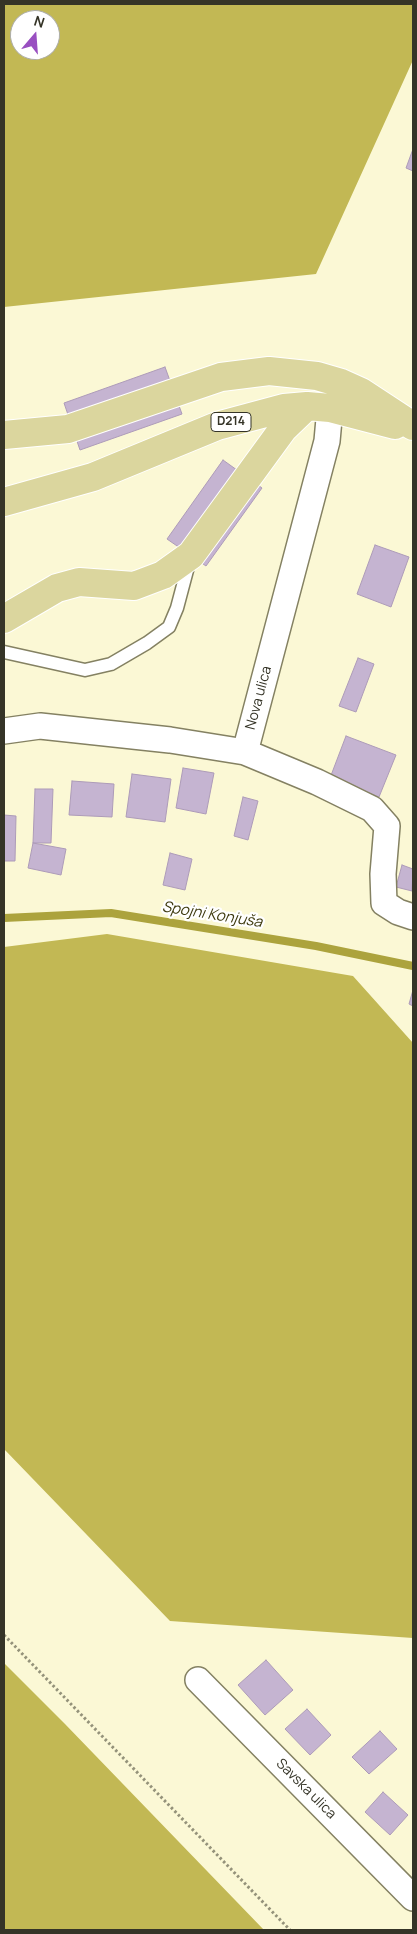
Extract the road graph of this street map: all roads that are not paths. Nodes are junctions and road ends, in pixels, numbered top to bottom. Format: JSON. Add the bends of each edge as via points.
{"nodes":[{"id":1,"x":319,"y":407,"type":"junction"},
{"id":2,"x":413,"y":426,"type":"edge"},
{"id":3,"x":413,"y":431,"type":"edge"},
{"id":4,"x":4,"y":435,"type":"edge"},
{"id":5,"x":4,"y":502,"type":"edge"},
{"id":6,"x":191,"y":555,"type":"junction"},
{"id":7,"x":4,"y":619,"type":"edge"},
{"id":8,"x":4,"y":652,"type":"edge"},
{"id":9,"x":4,"y":731,"type":"edge"},
{"id":10,"x":245,"y":752,"type":"junction"},
{"id":11,"x":413,"y":916,"type":"edge"},
{"id":12,"x":198,"y":1680,"type":"dead end"},
{"id":13,"x":413,"y":1898,"type":"edge"}],
"edges":[{"from":1,"to":3,"type":"main road","number":"D214","via":[[352,412]]},
{"from":1,"to":5,"type":"main road","number":"D214","via":[[284,408],[217,426],[93,477]]},
{"from":1,"to":6,"type":"main road","via":[[283,429]]},
{"from":1,"to":10,"type":"street","name":"Nova ulica","via":[[327,441]]},
{"from":2,"to":4,"type":"main road","via":[[361,392],[341,383],[317,376],[269,371],[221,377],[68,430]]},
{"from":6,"to":7,"type":"main road","via":[[163,576],[134,586],[78,582],[57,588]]},
{"from":6,"to":8,"type":"lane","via":[[169,627],[111,664],[85,670]]},
{"from":9,"to":10,"type":"street","via":[[40,726]]},
{"from":10,"to":11,"type":"street","via":[[372,808],[387,826],[384,903]]},
{"from":12,"to":13,"type":"street","name":"Savska ulica"}]}
